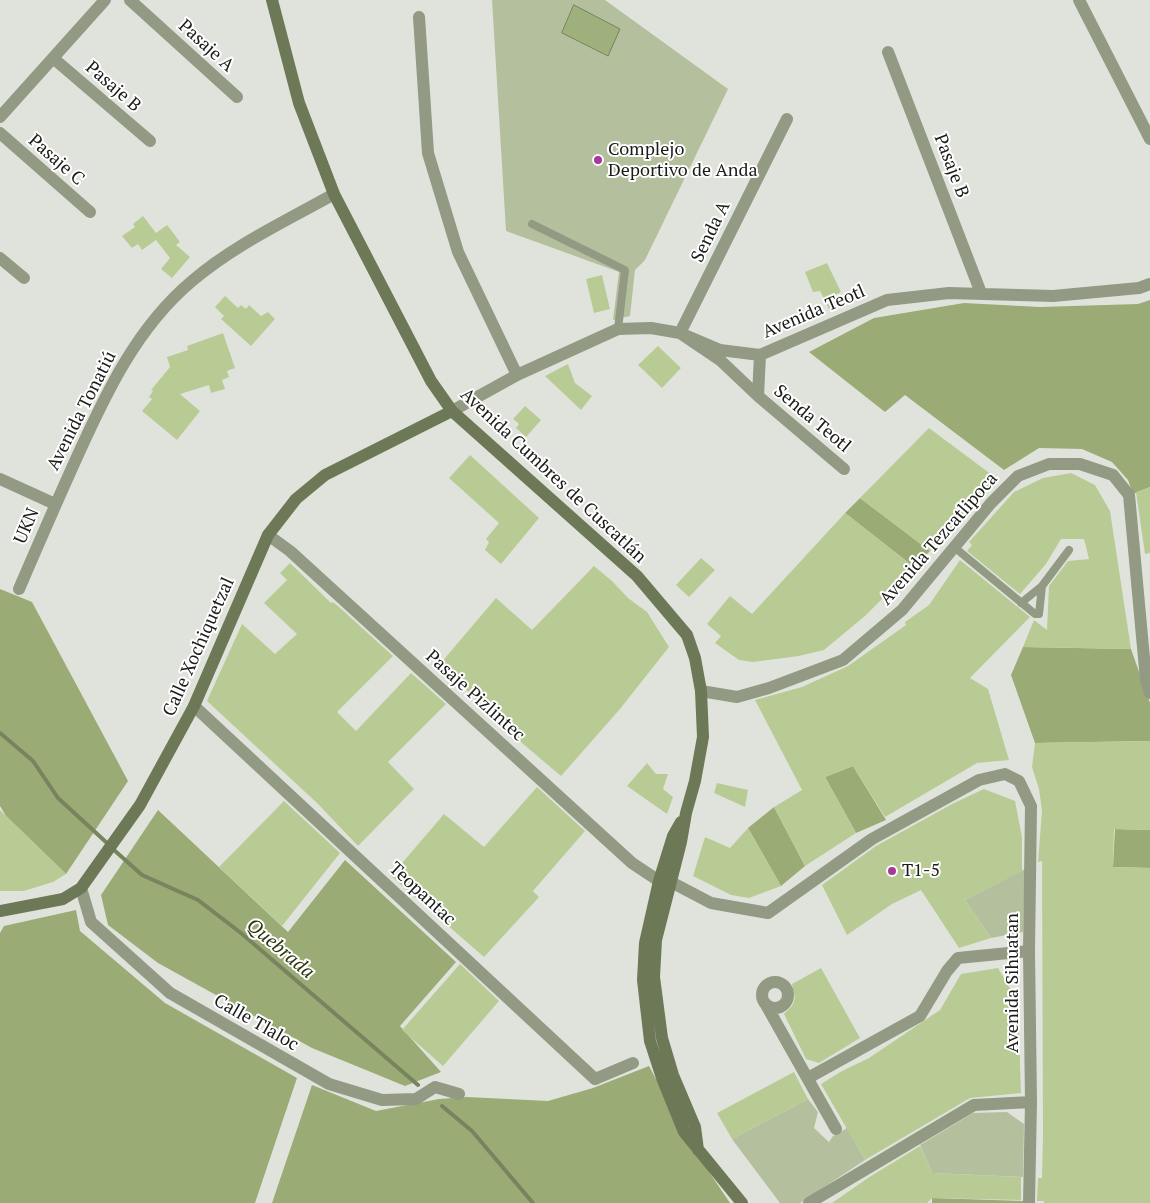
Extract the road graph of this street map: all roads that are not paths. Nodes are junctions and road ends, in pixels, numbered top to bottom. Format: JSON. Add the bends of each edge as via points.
{"nodes":[{"id":1,"x":105,"y":0,"type":"edge"},
{"id":2,"x":130,"y":0,"type":"edge"},
{"id":3,"x":1078,"y":0,"type":"edge"},
{"id":4,"x":273,"y":1,"type":"edge"},
{"id":5,"x":419,"y":17,"type":"dead end"},
{"id":6,"x":888,"y":52,"type":"dead end"},
{"id":7,"x":53,"y":58,"type":"junction"},
{"id":8,"x":237,"y":97,"type":"dead end"},
{"id":9,"x":0,"y":117,"type":"edge"},
{"id":10,"x":787,"y":119,"type":"dead end"},
{"id":11,"x":0,"y":134,"type":"edge"},
{"id":12,"x":1150,"y":139,"type":"edge"},
{"id":13,"x":150,"y":141,"type":"dead end"},
{"id":14,"x":334,"y":194,"type":"junction"},
{"id":15,"x":90,"y":212,"type":"dead end"},
{"id":16,"x":532,"y":224,"type":"dead end"},
{"id":17,"x":0,"y":258,"type":"edge"},
{"id":18,"x":24,"y":278,"type":"dead end"},
{"id":19,"x":1150,"y":284,"type":"edge"},
{"id":20,"x":981,"y":293,"type":"junction"},
{"id":21,"x":618,"y":329,"type":"junction"},
{"id":22,"x":680,"y":334,"type":"junction"},
{"id":23,"x":760,"y":355,"type":"junction"},
{"id":24,"x":517,"y":375,"type":"junction"},
{"id":25,"x":758,"y":396,"type":"junction"},
{"id":26,"x":452,"y":410,"type":"junction"},
{"id":27,"x":844,"y":469,"type":"dead end"},
{"id":28,"x":0,"y":479,"type":"edge"},
{"id":29,"x":55,"y":504,"type":"junction"},
{"id":30,"x":268,"y":535,"type":"junction"},
{"id":31,"x":954,"y":548,"type":"junction"},
{"id":32,"x":1069,"y":550,"type":"dead end"},
{"id":33,"x":1042,"y":586,"type":"junction"},
{"id":34,"x":19,"y":589,"type":"dead end"},
{"id":35,"x":1021,"y":603,"type":"junction"},
{"id":36,"x":701,"y":691,"type":"junction"},
{"id":37,"x":1150,"y":693,"type":"edge"},
{"id":38,"x":194,"y":706,"type":"junction"},
{"id":39,"x":1005,"y":774,"type":"joint"},
{"id":40,"x":665,"y":882,"type":"junction"},
{"id":41,"x":80,"y":888,"type":"junction"},
{"id":42,"x":0,"y":911,"type":"edge"},
{"id":43,"x":1029,"y":951,"type":"junction"},
{"id":44,"x":765,"y":1003,"type":"dead end"},
{"id":45,"x":634,"y":1063,"type":"dead end"},
{"id":46,"x":808,"y":1078,"type":"junction"},
{"id":47,"x":460,"y":1094,"type":"dead end"},
{"id":48,"x":1031,"y":1102,"type":"junction"},
{"id":49,"x":836,"y":1129,"type":"dead end"},
{"id":50,"x":742,"y":1203,"type":"edge"},
{"id":51,"x":809,"y":1203,"type":"edge"},
{"id":52,"x":1029,"y":1203,"type":"edge"}],
"edges":[{"from":1,"to":7,"type":"street"},
{"from":2,"to":8,"type":"street","name":"Pasaje A"},
{"from":3,"to":12,"type":"street"},
{"from":4,"to":14,"type":"main road","name":"Avenida Cumbres de Cuscatlán","via":[[299,103]]},
{"from":5,"to":24,"type":"street","via":[[428,153],[458,252]]},
{"from":6,"to":20,"type":"street","name":"Pasaje B"},
{"from":7,"to":9,"type":"street"},
{"from":7,"to":13,"type":"street","name":"Pasaje B"},
{"from":10,"to":22,"type":"street","name":"Senda A"},
{"from":11,"to":15,"type":"street","name":"Pasaje C"},
{"from":14,"to":26,"type":"main road","name":"Avenida Cumbres de Cuscatlán","via":[[431,381]]},
{"from":14,"to":29,"type":"street","name":"Avenida Tonatiú","via":[[226,255],[191,281],[153,321],[124,360]]},
{"from":16,"to":21,"type":"lane","via":[[624,270]]},
{"from":17,"to":18,"type":"street"},
{"from":19,"to":20,"type":"street","name":"Avenida Teotl","via":[[1139,288],[1053,296]]},
{"from":20,"to":23,"type":"street","name":"Avenida Teotl","via":[[949,292],[887,300]]},
{"from":21,"to":22,"type":"street","name":"Avenida Teotl","via":[[651,328]]},
{"from":21,"to":24,"type":"street","name":"Avenida Teotl"},
{"from":22,"to":23,"type":"street","name":"Avenida Teotl","via":[[720,350]]},
{"from":22,"to":25,"type":"street","name":"Senda Teotl","via":[[720,360]]},
{"from":23,"to":25,"type":"street","name":"Senda Teotl"},
{"from":24,"to":26,"type":"street","name":"Avenida Teotl"},
{"from":25,"to":27,"type":"street","name":"Senda Teotl"},
{"from":26,"to":30,"type":"main road","name":"Calle Xochiquetzal","via":[[325,475],[296,499]]},
{"from":26,"to":36,"type":"main road","name":"Avenida Cumbres de Cuscatlán","via":[[637,576],[687,635]]},
{"from":28,"to":29,"type":"street","name":"UKN"},
{"from":29,"to":34,"type":"street","name":"UKN"},
{"from":30,"to":38,"type":"main road","name":"Calle Xochiquetzal"},
{"from":30,"to":40,"type":"street","name":"Pasaje Pizlintec","via":[[290,551],[632,863]]},
{"from":31,"to":35,"type":"lane"},
{"from":31,"to":36,"type":"street","name":"Avenida Tezcatlipoca","via":[[902,610],[843,660],[738,696]]},
{"from":31,"to":37,"type":"street","name":"Avenida Tezcatlipoca","via":[[1018,476],[1049,464],[1080,464],[1113,476],[1129,496],[1146,680]]},
{"from":32,"to":33,"type":"lane"},
{"from":33,"to":35,"type":"lane"},
{"from":33,"to":35,"type":"lane","via":[[1039,614]]},
{"from":36,"to":40,"type":"main road","name":"Avenida Cumbres de Cuscatlán","via":[[703,738],[695,781],[686,813],[673,836]]},
{"from":38,"to":41,"type":"main road","name":"Calle Xochiquetzal","via":[[140,805]]},
{"from":38,"to":45,"type":"street","name":"Teopantac","via":[[595,1079]]},
{"from":39,"to":40,"type":"street","name":"Pasaje Pizlintec","via":[[978,780],[872,839],[768,912],[711,903]]},
{"from":39,"to":43,"type":"street","name":"Avenida Sihuatan","via":[[1019,781],[1031,806]]},
{"from":40,"to":50,"type":"main road","name":"Avenida Cumbres de Cuscatlán","via":[[645,943],[643,963],[650,1042],[684,1132]]},
{"from":41,"to":42,"type":"main road","name":"Calle Xochiquetzal","via":[[63,899]]},
{"from":41,"to":47,"type":"street","name":"Calle Tlaloc","via":[[92,922],[170,993],[329,1084],[382,1100],[416,1099],[435,1087]]},
{"from":43,"to":46,"type":"street","via":[[958,958],[920,1016]]},
{"from":43,"to":48,"type":"street","name":"Avenida Sihuatan"},
{"from":44,"to":46,"type":"street"},
{"from":46,"to":49,"type":"street"},
{"from":48,"to":51,"type":"street","via":[[974,1105]]},
{"from":48,"to":52,"type":"street","name":"Avenida Sihuatan"}]}
